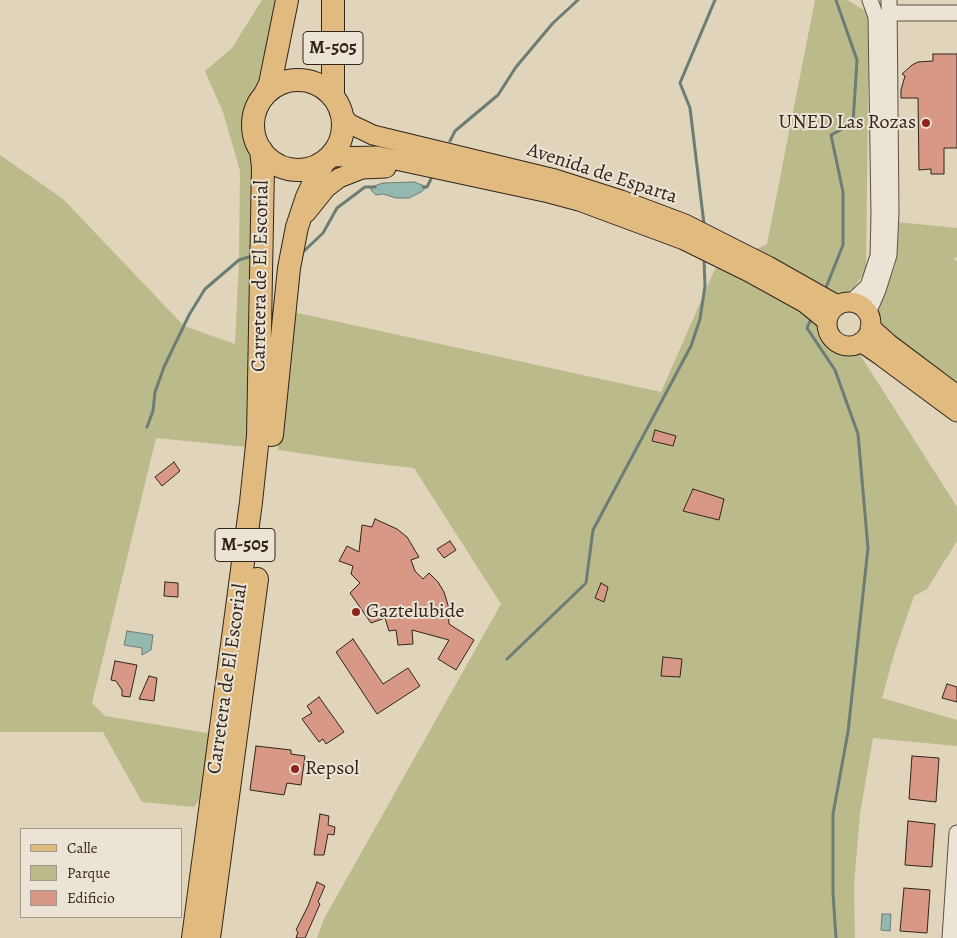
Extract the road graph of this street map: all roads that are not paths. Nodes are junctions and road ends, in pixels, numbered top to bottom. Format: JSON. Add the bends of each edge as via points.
{"nodes":[{"id":1,"x":287,"y":0,"type":"edge"},
{"id":2,"x":333,"y":0,"type":"edge"},
{"id":3,"x":870,"y":0,"type":"edge"},
{"id":4,"x":889,"y":4,"type":"edge"},
{"id":5,"x":957,"y":12,"type":"edge"},
{"id":6,"x":266,"y":94,"type":"junction"},
{"id":7,"x":333,"y":97,"type":"junction"},
{"id":8,"x":342,"y":117,"type":"junction"},
{"id":9,"x":261,"y":150,"type":"junction"},
{"id":10,"x":326,"y":160,"type":"junction"},
{"id":11,"x":486,"y":180,"type":"junction"},
{"id":12,"x":297,"y":227,"type":"junction"},
{"id":13,"x":838,"y":309,"type":"junction"},
{"id":14,"x":866,"y":327,"type":"junction"},
{"id":15,"x":957,"y":395,"type":"edge"},
{"id":16,"x":957,"y":412,"type":"edge"},
{"id":17,"x":957,"y":833,"type":"edge"},
{"id":18,"x":193,"y":938,"type":"edge"},
{"id":19,"x":209,"y":938,"type":"edge"},
{"id":20,"x":950,"y":938,"type":"edge"}],
"edges":[{"from":1,"to":6,"type":"highway","number":"M-505"},
{"from":2,"to":7,"type":"highway","number":"M-505"},
{"from":3,"to":13,"type":"street","via":[[876,17],[878,256],[868,286]]},
{"from":4,"to":5,"type":"street"},
{"from":4,"to":14,"type":"street","via":[[889,255]]},
{"from":6,"to":7,"type":"highway","number":"M-505","via":[[280,84],[302,80],[324,88]]},
{"from":6,"to":9,"type":"highway","number":"M-505","via":[[256,110],[253,123],[256,142]]},
{"from":7,"to":8,"type":"highway","number":"M-505"},
{"from":8,"to":10,"type":"highway","number":"M-505","via":[[338,145]]},
{"from":8,"to":13,"type":"main road","name":"Avenida de Esparta","via":[[373,135],[555,179],[685,224],[768,266]]},
{"from":9,"to":10,"type":"highway","via":[[282,167],[296,170],[310,168]]},
{"from":9,"to":18,"type":"highway","name":"Carretera de El Escorial","number":"M-505","via":[[258,436]]},
{"from":10,"to":11,"type":"main road","name":"Avenida de Esparta","via":[[377,156]]},
{"from":10,"to":12,"type":"highway","name":"Carretera de El Escorial","number":"M-505","via":[[307,197]]},
{"from":11,"to":12,"type":"main road","via":[[391,168],[362,169],[338,178],[326,188]]},
{"from":11,"to":13,"type":"main road","name":"Avenida de Esparta","via":[[579,202],[684,240],[797,298]]},
{"from":12,"to":19,"type":"highway","name":"Carretera de El Escorial","number":"M-505","via":[[289,268],[262,534]]},
{"from":13,"to":14,"type":"main road","via":[[863,308]]},
{"from":13,"to":14,"type":"main road","via":[[829,335],[838,343],[849,346]]},
{"from":14,"to":15,"type":"main road"},
{"from":14,"to":16,"type":"main road","via":[[880,355]]},
{"from":17,"to":20,"type":"street"}]}
